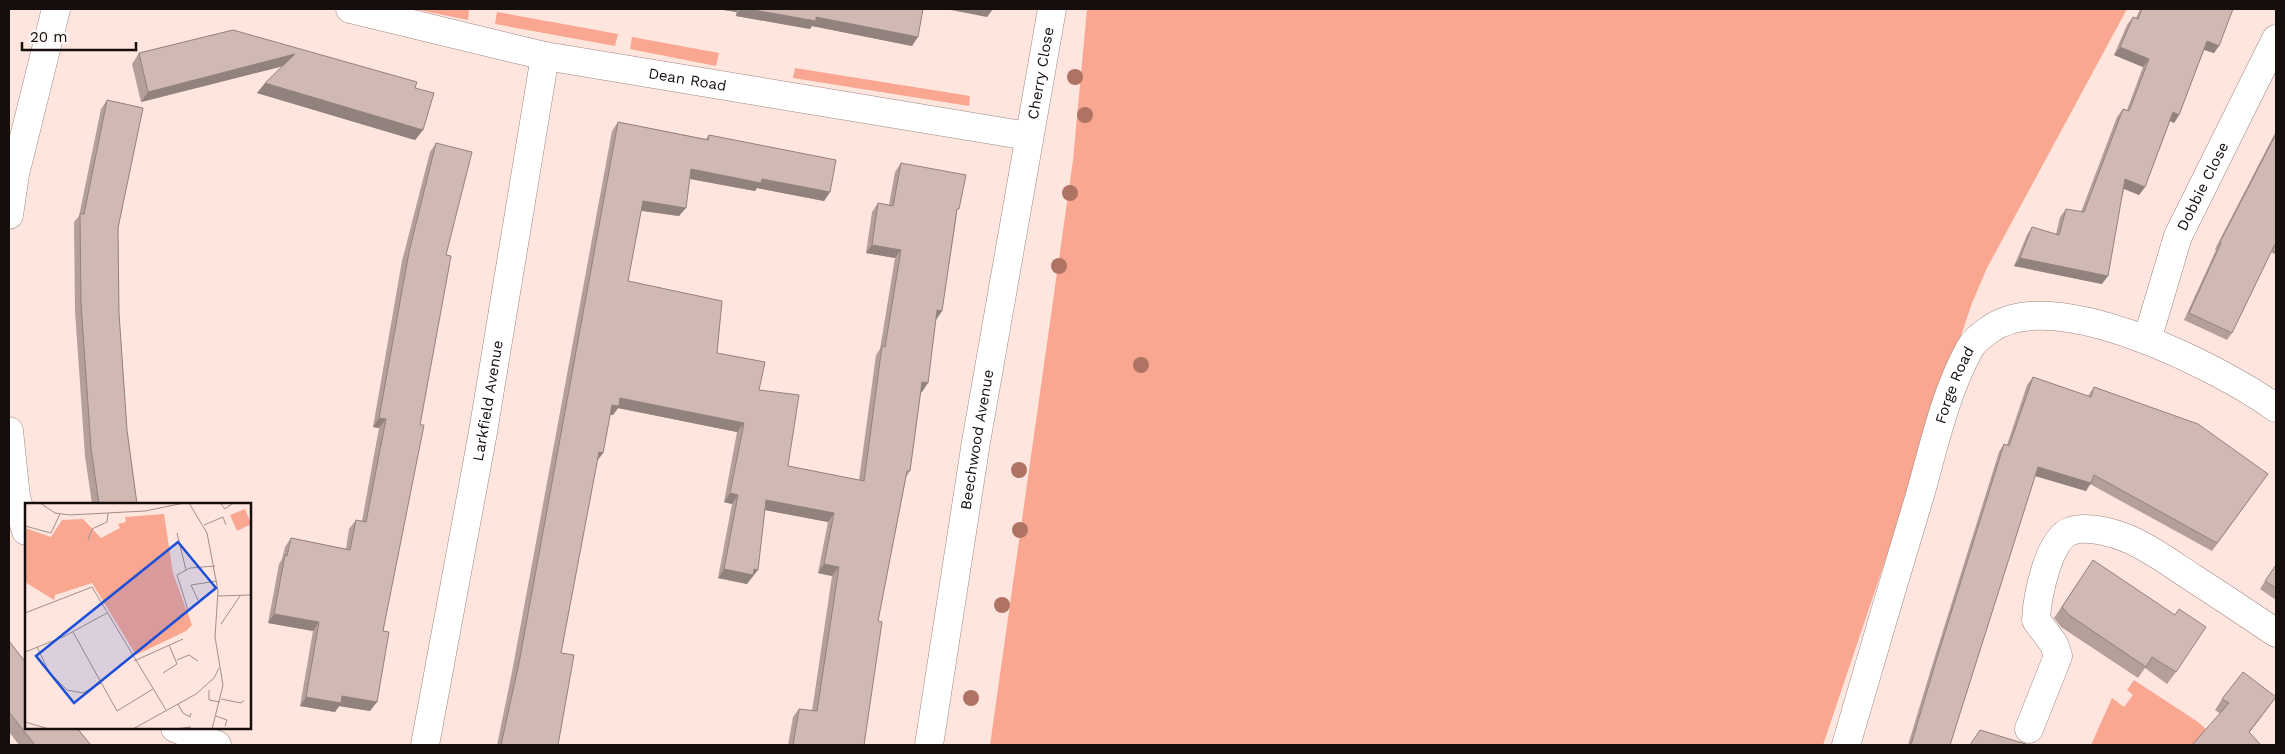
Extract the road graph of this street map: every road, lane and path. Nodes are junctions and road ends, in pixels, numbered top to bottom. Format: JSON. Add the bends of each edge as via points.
{"nodes":[{"id":1,"x":56,"y":9,"type":"edge"},
{"id":2,"x":350,"y":9,"type":"edge"},
{"id":3,"x":1052,"y":9,"type":"edge"},
{"id":4,"x":2276,"y":39,"type":"edge"},
{"id":5,"x":545,"y":56,"type":"junction"},
{"id":6,"x":1028,"y":136,"type":"junction"},
{"id":7,"x":9,"y":215,"type":"edge"},
{"id":8,"x":2146,"y":340,"type":"junction"},
{"id":9,"x":2276,"y":408,"type":"edge"},
{"id":10,"x":9,"y":431,"type":"edge"},
{"id":11,"x":13,"y":498,"type":"edge"},
{"id":12,"x":25,"y":528,"type":"edge"},
{"id":13,"x":2276,"y":633,"type":"edge"},
{"id":14,"x":177,"y":729,"type":"edge"},
{"id":15,"x":2029,"y":729,"type":"dead end"},
{"id":16,"x":217,"y":745,"type":"edge"},
{"id":17,"x":425,"y":745,"type":"edge"},
{"id":18,"x":929,"y":745,"type":"edge"},
{"id":19,"x":1846,"y":745,"type":"edge"}],
"edges":[{"from":1,"to":7,"type":"street","via":[[15,174]]},
{"from":2,"to":5,"type":"street","name":"Dean Road"},
{"from":3,"to":6,"type":"street","name":"Cherry Close"},
{"from":4,"to":8,"type":"street","name":"Dobbie Close","via":[[2178,236]]},
{"from":5,"to":6,"type":"street","name":"Dean Road"},
{"from":5,"to":17,"type":"street","name":"Larkfield Avenue","via":[[483,432]]},
{"from":6,"to":18,"type":"street","name":"Beechwood Avenue"},
{"from":8,"to":9,"type":"street","name":"Forge Road","via":[[2195,361],[2254,392]]},
{"from":8,"to":19,"type":"street","name":"Forge Road","via":[[2094,322],[2034,316],[2009,320],[1971,345],[1941,422]]},
{"from":10,"to":11,"type":"street"},
{"from":11,"to":12,"type":"street"},
{"from":13,"to":15,"type":"street","via":[[2168,561],[2130,540],[2083,529],[2070,531],[2060,538],[2041,581],[2036,620],[2054,644],[2058,656]]},
{"from":14,"to":16,"type":"street"}]}
